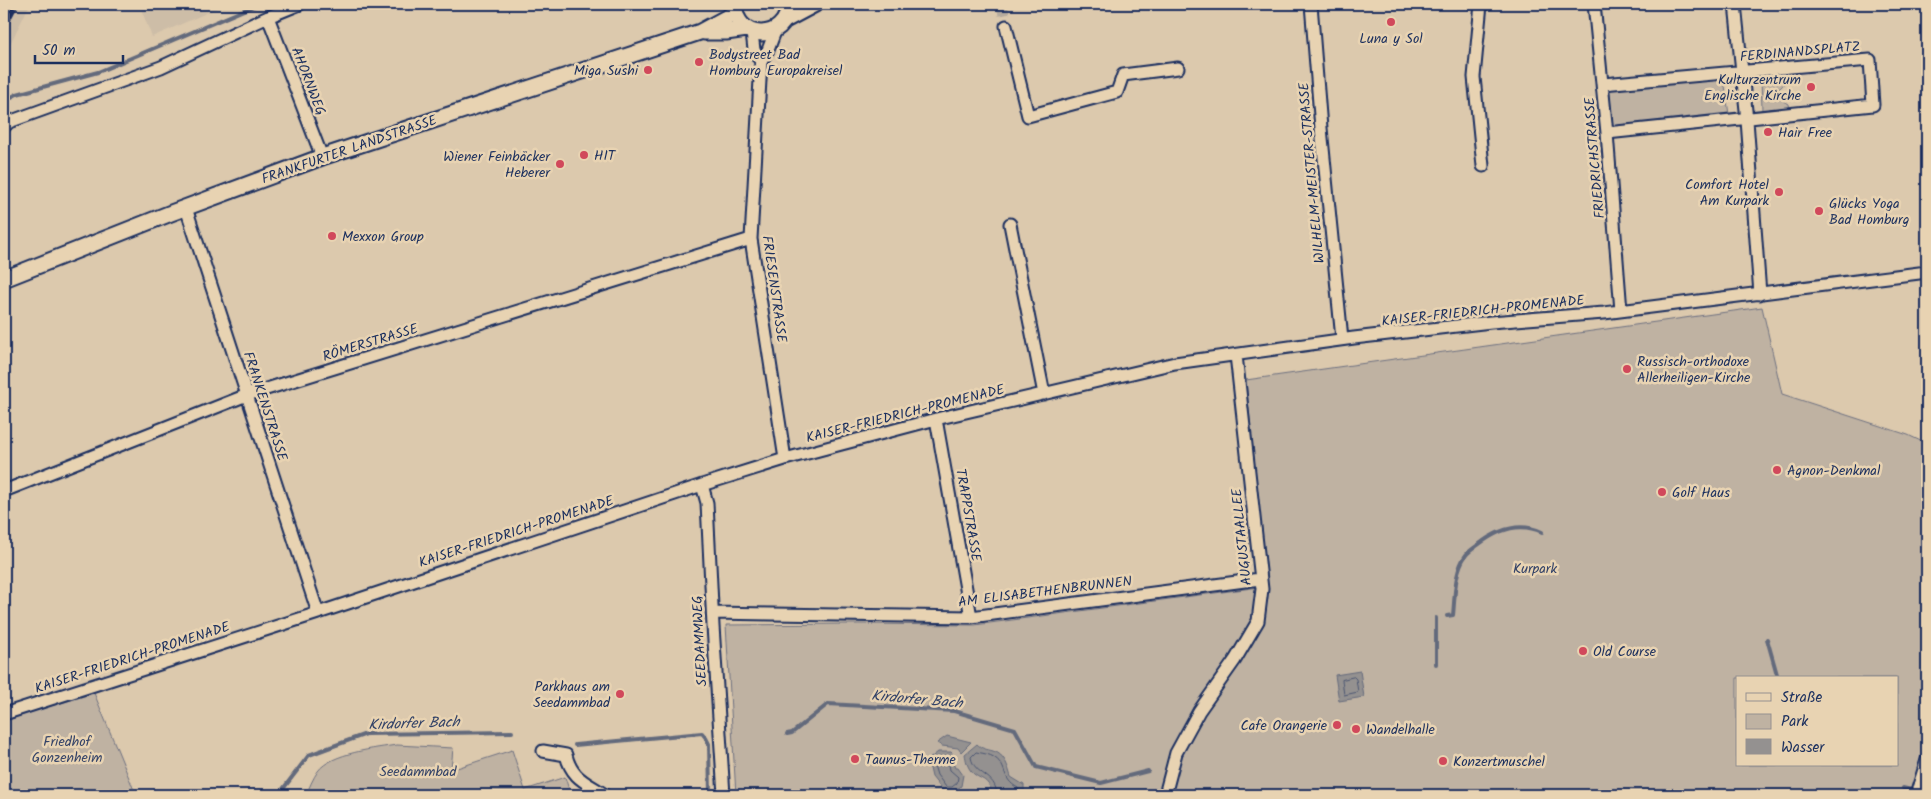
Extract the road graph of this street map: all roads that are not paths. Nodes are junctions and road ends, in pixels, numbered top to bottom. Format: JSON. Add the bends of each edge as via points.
{"nodes":[{"id":1,"x":300,"y":4,"type":"edge"},
{"id":2,"x":788,"y":4,"type":"edge"},
{"id":3,"x":815,"y":4,"type":"edge"},
{"id":4,"x":1311,"y":4,"type":"edge"},
{"id":5,"x":1481,"y":4,"type":"edge"},
{"id":6,"x":1594,"y":4,"type":"edge"},
{"id":7,"x":1735,"y":4,"type":"edge"},
{"id":8,"x":735,"y":8,"type":"edge"},
{"id":9,"x":268,"y":17,"type":"junction"},
{"id":10,"x":780,"y":25,"type":"junction"},
{"id":11,"x":1006,"y":26,"type":"tunnel mouth"},
{"id":12,"x":749,"y":30,"type":"junction"},
{"id":13,"x":700,"y":32,"type":"junction"},
{"id":14,"x":760,"y":62,"type":"junction"},
{"id":15,"x":1178,"y":68,"type":"dead end"},
{"id":16,"x":1742,"y":71,"type":"junction"},
{"id":17,"x":1603,"y":84,"type":"junction"},
{"id":18,"x":1746,"y":120,"type":"junction"},
{"id":19,"x":4,"y":127,"type":"edge"},
{"id":20,"x":1607,"y":133,"type":"junction"},
{"id":21,"x":322,"y":157,"type":"junction"},
{"id":22,"x":1483,"y":166,"type":"dead end"},
{"id":23,"x":186,"y":208,"type":"junction"},
{"id":24,"x":1010,"y":224,"type":"dead end"},
{"id":25,"x":751,"y":240,"type":"junction"},
{"id":26,"x":1927,"y":272,"type":"edge"},
{"id":27,"x":4,"y":279,"type":"edge"},
{"id":28,"x":1760,"y":294,"type":"junction"},
{"id":29,"x":1621,"y":311,"type":"junction"},
{"id":30,"x":1342,"y":339,"type":"junction"},
{"id":31,"x":1236,"y":355,"type":"junction"},
{"id":32,"x":1044,"y":394,"type":"junction"},
{"id":33,"x":247,"y":395,"type":"junction"},
{"id":34,"x":936,"y":419,"type":"junction"},
{"id":35,"x":785,"y":459,"type":"junction"},
{"id":36,"x":702,"y":485,"type":"junction"},
{"id":37,"x":4,"y":491,"type":"edge"},
{"id":38,"x":1260,"y":580,"type":"junction"},
{"id":39,"x":318,"y":613,"type":"junction"},
{"id":40,"x":713,"y":613,"type":"junction"},
{"id":41,"x":971,"y":617,"type":"junction"},
{"id":42,"x":4,"y":714,"type":"edge"},
{"id":43,"x":543,"y":751,"type":"dead end"},
{"id":44,"x":1927,"y":760,"type":"edge"},
{"id":45,"x":605,"y":795,"type":"edge"},
{"id":46,"x":724,"y":795,"type":"edge"},
{"id":47,"x":1165,"y":795,"type":"edge"},
{"id":48,"x":1916,"y":795,"type":"edge"}],
"edges":[{"from":1,"to":9,"type":"street"},
{"from":2,"to":10,"type":"street","via":[[788,12]]},
{"from":3,"to":10,"type":"street"},
{"from":4,"to":30,"type":"street","name":"WILHELM-MEISTER-STRASSE"},
{"from":5,"to":22,"type":"street","via":[[1474,78]]},
{"from":6,"to":17,"type":"street","name":"FRIEDRICHSTRASSE"},
{"from":7,"to":16,"type":"street"},
{"from":8,"to":12,"type":"street","via":[[739,22]]},
{"from":8,"to":13,"type":"street","name":"FRANKFURTER LANDSTRASSE"},
{"from":9,"to":19,"type":"street","via":[[161,67],[9,122]]},
{"from":9,"to":21,"type":"street","name":"AHORNWEG"},
{"from":10,"to":12,"type":"street","name":"FRANKFURTER LANDSTRASSE","via":[[760,34]]},
{"from":10,"to":14,"type":"street","name":"FRIESENSTRASSE"},
{"from":11,"to":15,"type":"street","via":[[1028,116],[1116,92],[1123,75]]},
{"from":12,"to":13,"type":"street","name":"FRANKFURTER LANDSTRASSE"},
{"from":12,"to":14,"type":"street","name":"FRIESENSTRASSE"},
{"from":13,"to":21,"type":"street","name":"FRANKFURTER LANDSTRASSE"},
{"from":14,"to":25,"type":"street","name":"FRIESENSTRASSE"},
{"from":16,"to":17,"type":"street","name":"FERDINANDSPLATZ"},
{"from":16,"to":18,"type":"street"},
{"from":16,"to":18,"type":"street","name":"FERDINANDSPLATZ","via":[[1870,60],[1873,105]]},
{"from":17,"to":20,"type":"street","name":"FRIEDRICHSTRASSE"},
{"from":18,"to":20,"type":"street","name":"FERDINANDSPLATZ"},
{"from":18,"to":28,"type":"street"},
{"from":20,"to":29,"type":"street","name":"FRIEDRICHSTRASSE"},
{"from":21,"to":23,"type":"street","name":"FRANKFURTER LANDSTRASSE"},
{"from":23,"to":27,"type":"street","name":"FRANKFURTER LANDSTRASSE"},
{"from":23,"to":33,"type":"street","name":"FRANKENSTRASSE"},
{"from":24,"to":32,"type":"street"},
{"from":25,"to":33,"type":"street","name":"RÖMERSTRASSE"},
{"from":25,"to":35,"type":"street","name":"FRIESENSTRASSE"},
{"from":26,"to":28,"type":"street","name":"KAISER-FRIEDRICH-PROMENADE"},
{"from":28,"to":29,"type":"street","name":"KAISER-FRIEDRICH-PROMENADE"},
{"from":29,"to":30,"type":"street","name":"KAISER-FRIEDRICH-PROMENADE"},
{"from":30,"to":31,"type":"street","name":"KAISER-FRIEDRICH-PROMENADE"},
{"from":31,"to":32,"type":"street","name":"KAISER-FRIEDRICH-PROMENADE","via":[[1175,363]]},
{"from":31,"to":38,"type":"street","name":"AUGUSTAALLEE"},
{"from":32,"to":34,"type":"street","name":"KAISER-FRIEDRICH-PROMENADE"},
{"from":33,"to":37,"type":"street","name":"RÖMERSTRASSE"},
{"from":33,"to":39,"type":"street","name":"FRANKENSTRASSE"},
{"from":34,"to":35,"type":"street","name":"KAISER-FRIEDRICH-PROMENADE"},
{"from":34,"to":41,"type":"street","name":"TRAPPSTRASSE"},
{"from":35,"to":36,"type":"street","name":"KAISER-FRIEDRICH-PROMENADE"},
{"from":36,"to":39,"type":"street","name":"KAISER-FRIEDRICH-PROMENADE"},
{"from":36,"to":40,"type":"street","name":"SEEDAMMWEG","via":[[707,503]]},
{"from":38,"to":41,"type":"street","name":"AM ELISABETHENBRUNNEN"},
{"from":38,"to":47,"type":"street","name":"AUGUSTAALLEE","via":[[1258,621],[1199,711],[1176,753]]},
{"from":39,"to":42,"type":"street","name":"KAISER-FRIEDRICH-PROMENADE"},
{"from":40,"to":41,"type":"street","name":"AM ELISABETHENBRUNNEN"},
{"from":40,"to":46,"type":"street","name":"SEEDAMMWEG"},
{"from":43,"to":45,"type":"street","via":[[566,754],[569,767],[578,777]]},
{"from":44,"to":48,"type":"street"}]}
